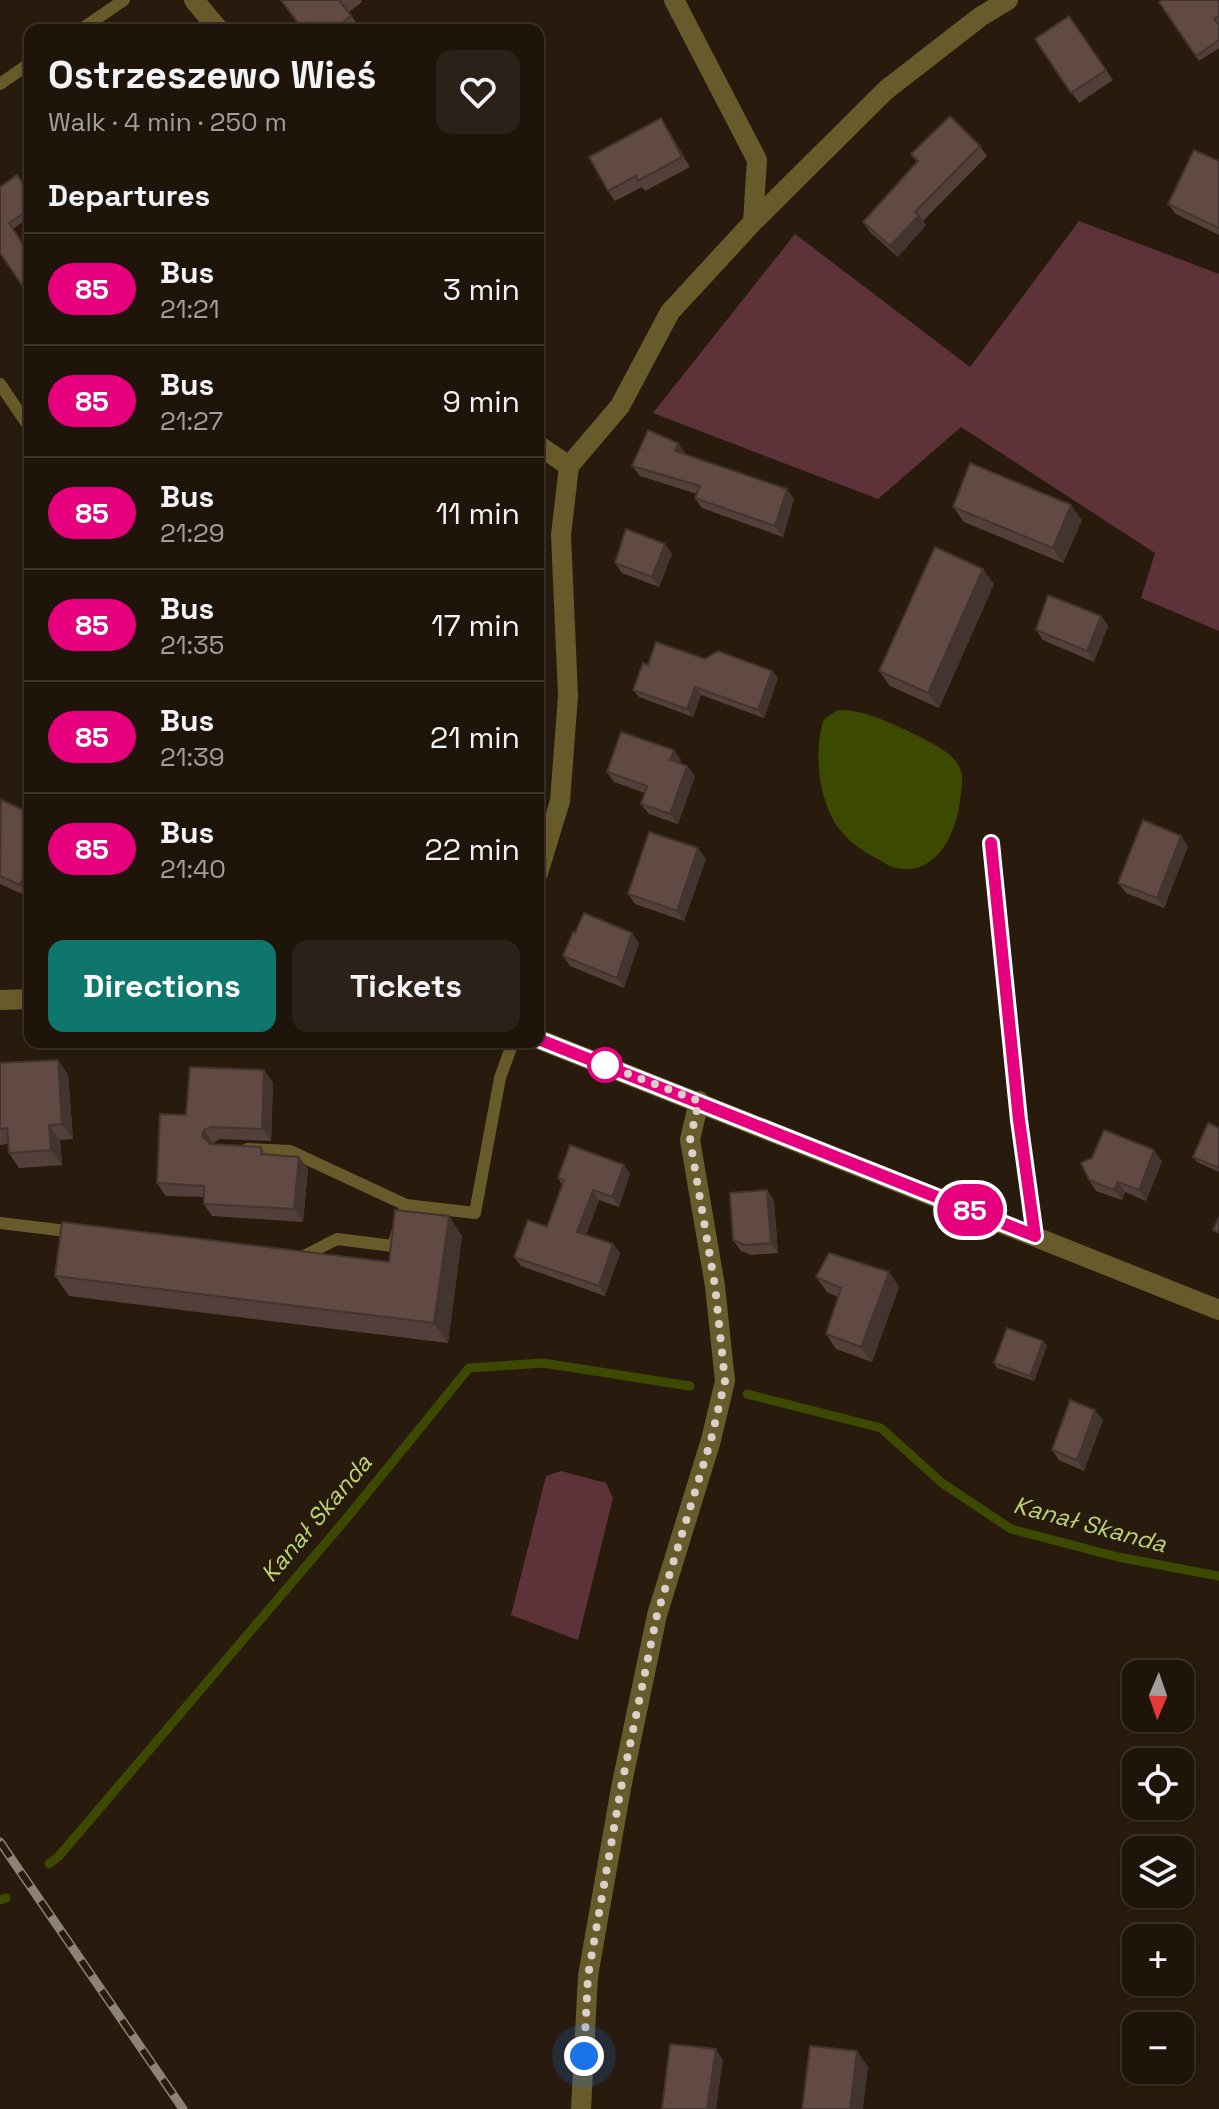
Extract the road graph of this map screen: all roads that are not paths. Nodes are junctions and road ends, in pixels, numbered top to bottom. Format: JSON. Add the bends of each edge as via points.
{"nodes":[{"id":1,"x":124,"y":0,"type":"edge"},
{"id":2,"x":194,"y":0,"type":"edge"},
{"id":3,"x":674,"y":0,"type":"edge"},
{"id":4,"x":1008,"y":0,"type":"edge"},
{"id":5,"x":89,"y":24,"type":"edge"},
{"id":6,"x":214,"y":24,"type":"edge"},
{"id":7,"x":24,"y":67,"type":"edge"},
{"id":8,"x":0,"y":84,"type":"edge"},
{"id":9,"x":753,"y":222,"type":"junction"},
{"id":10,"x":0,"y":384,"type":"edge"},
{"id":11,"x":24,"y":419,"type":"edge"},
{"id":12,"x":544,"y":449,"type":"edge"},
{"id":13,"x":569,"y":466,"type":"junction"},
{"id":14,"x":546,"y":816,"type":"edge"},
{"id":15,"x":991,"y":843,"type":"dead end"},
{"id":16,"x":24,"y":999,"type":"edge"},
{"id":17,"x":0,"y":1000,"type":"edge"},
{"id":18,"x":544,"y":1041,"type":"edge"},
{"id":19,"x":511,"y":1048,"type":"edge"},
{"id":20,"x":699,"y":1101,"type":"junction"},
{"id":21,"x":234,"y":1149,"type":"edge"},
{"id":22,"x":406,"y":1205,"type":"junction"},
{"id":23,"x":0,"y":1223,"type":"edge"},
{"id":24,"x":81,"y":1233,"type":"edge"},
{"id":25,"x":1035,"y":1236,"type":"junction"},
{"id":26,"x":287,"y":1256,"type":"edge"},
{"id":27,"x":1219,"y":1310,"type":"edge"},
{"id":28,"x":581,"y":2109,"type":"edge"}],
"edges":[{"from":1,"to":5,"type":"lane"},
{"from":2,"to":6,"type":"street"},
{"from":3,"to":9,"type":"street","via":[[757,160]]},
{"from":4,"to":9,"type":"street","via":[[886,90]]},
{"from":7,"to":8,"type":"lane"},
{"from":9,"to":13,"type":"street","via":[[670,312],[620,406]]},
{"from":10,"to":11,"type":"lane"},
{"from":12,"to":13,"type":"street"},
{"from":13,"to":14,"type":"street","via":[[561,535],[568,696],[560,801]]},
{"from":15,"to":25,"type":"lane"},
{"from":16,"to":17,"type":"street"},
{"from":18,"to":20,"type":"street"},
{"from":19,"to":22,"type":"lane","via":[[500,1078],[475,1213]]},
{"from":20,"to":25,"type":"street"},
{"from":20,"to":28,"type":"street","via":[[690,1140],[725,1381],[657,1615],[621,1788],[588,1976]]},
{"from":21,"to":22,"type":"lane","via":[[290,1151]]},
{"from":22,"to":26,"type":"lane","via":[[393,1246],[337,1239],[302,1257]]},
{"from":23,"to":24,"type":"lane"},
{"from":25,"to":27,"type":"street"}]}
